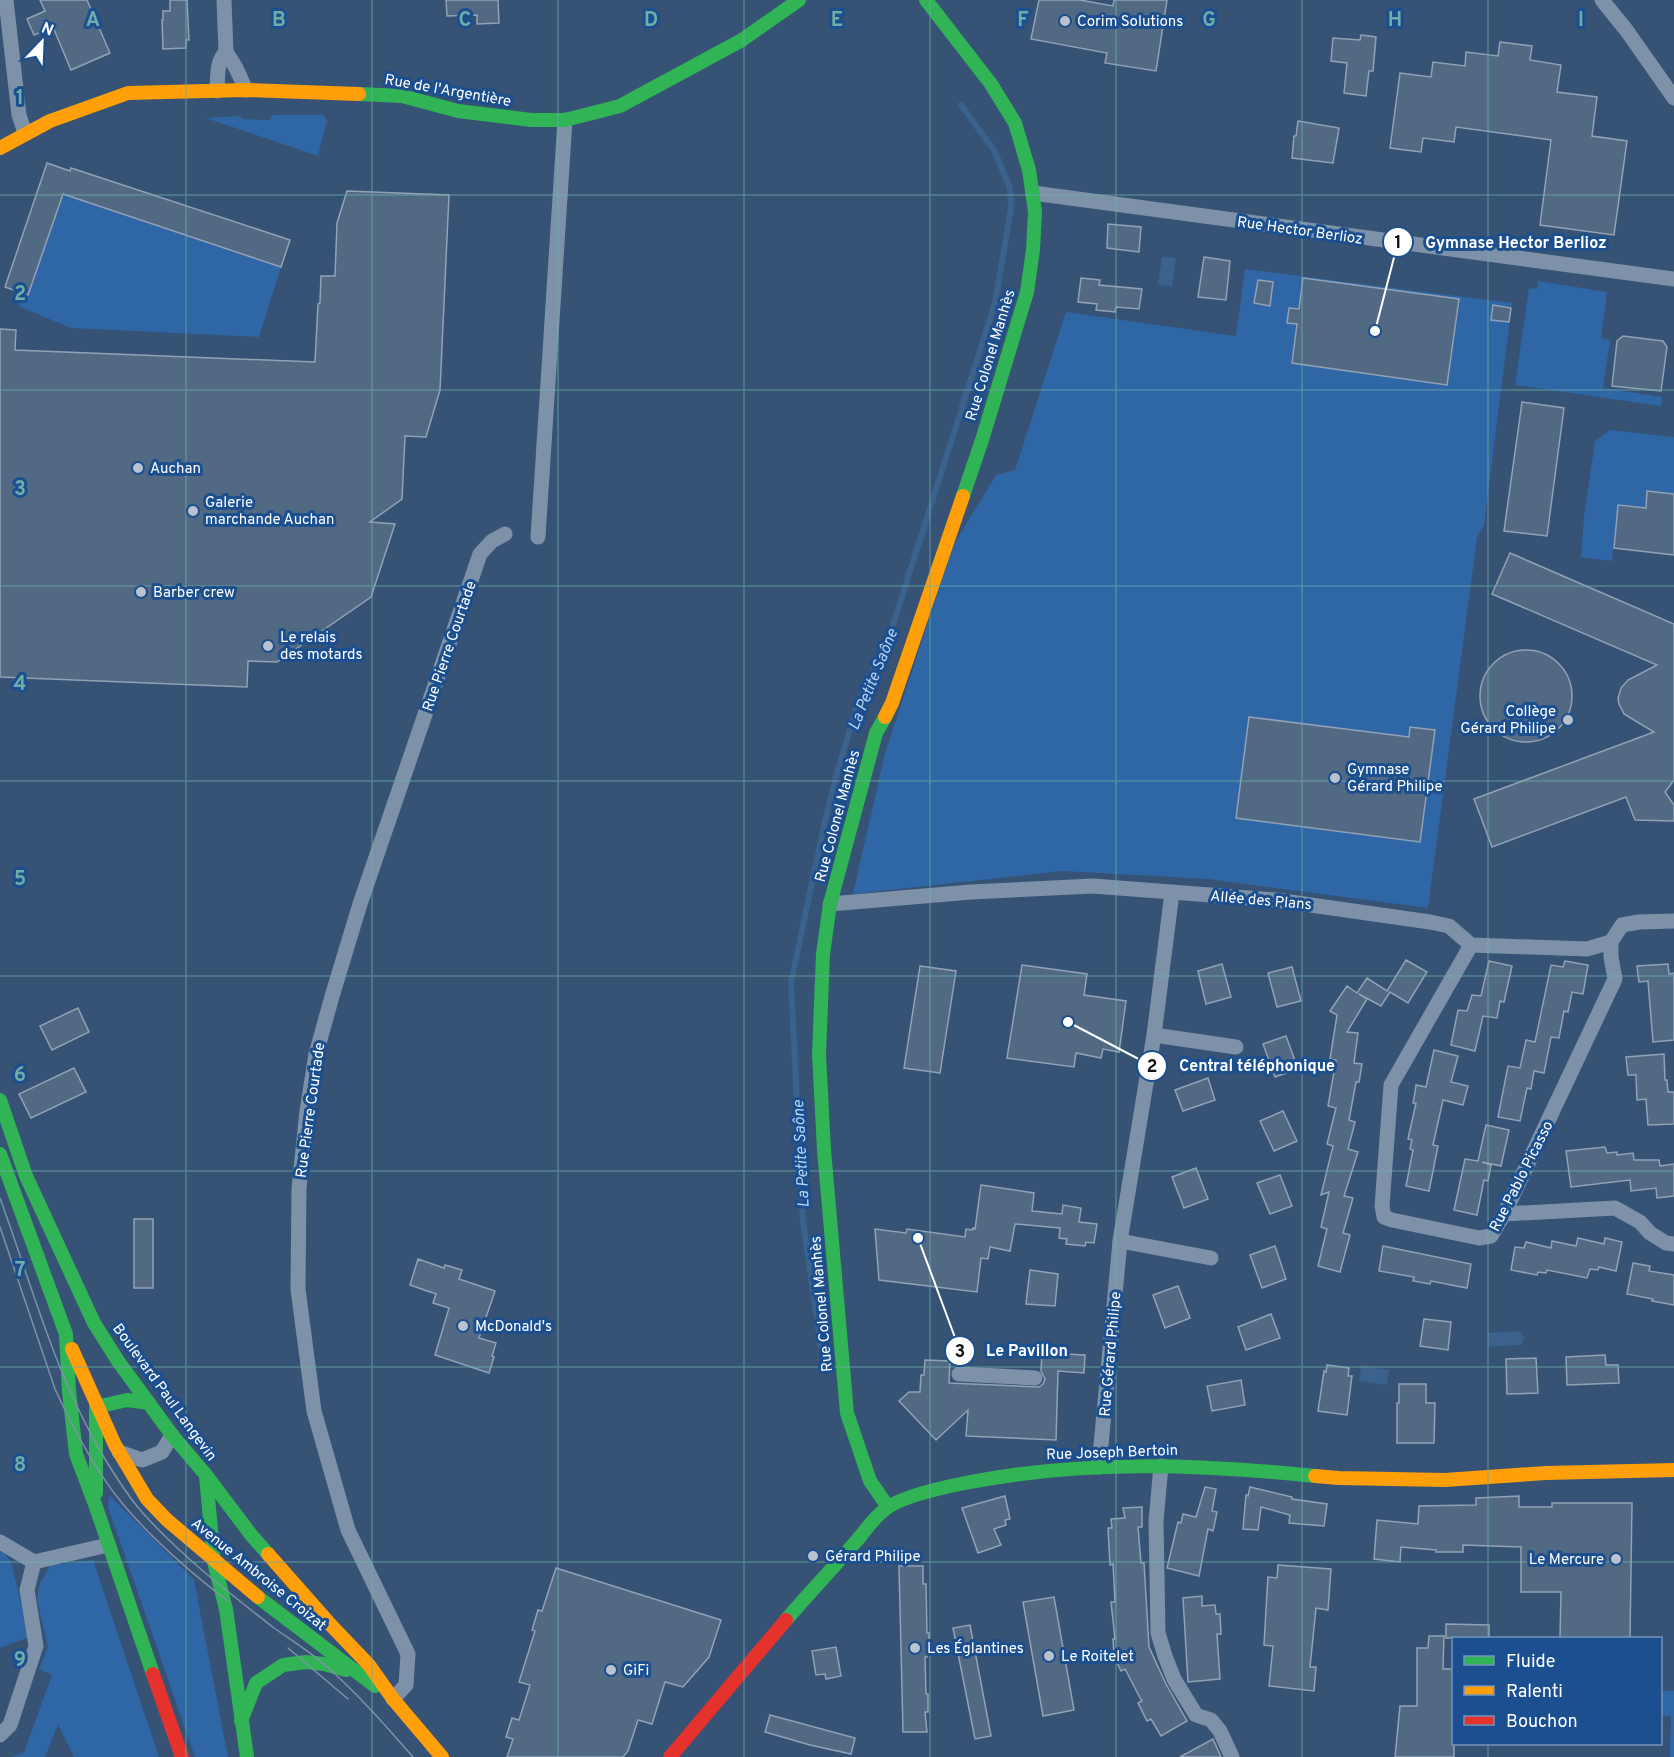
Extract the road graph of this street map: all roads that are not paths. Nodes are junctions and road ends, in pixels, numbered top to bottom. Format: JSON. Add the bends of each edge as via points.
{"nodes":[{"id":1,"x":6,"y":0,"type":"edge"},
{"id":2,"x":224,"y":0,"type":"edge"},
{"id":3,"x":799,"y":0,"type":"edge"},
{"id":4,"x":926,"y":0,"type":"edge"},
{"id":5,"x":1602,"y":0,"type":"edge"},
{"id":6,"x":226,"y":52,"type":"junction"},
{"id":7,"x":246,"y":90,"type":"junction"},
{"id":8,"x":218,"y":91,"type":"junction"},
{"id":9,"x":1674,"y":98,"type":"edge"},
{"id":10,"x":565,"y":120,"type":"junction"},
{"id":11,"x":25,"y":133,"type":"junction"},
{"id":12,"x":0,"y":148,"type":"edge"},
{"id":13,"x":1033,"y":193,"type":"junction"},
{"id":14,"x":1674,"y":279,"type":"edge"},
{"id":15,"x":505,"y":534,"type":"dead end"},
{"id":16,"x":538,"y":537,"type":"dead end"},
{"id":17,"x":1172,"y":893,"type":"junction"},
{"id":18,"x":830,"y":904,"type":"junction"},
{"id":19,"x":1674,"y":921,"type":"edge"},
{"id":20,"x":1611,"y":942,"type":"junction"},
{"id":21,"x":1471,"y":945,"type":"junction"},
{"id":22,"x":1154,"y":1035,"type":"junction"},
{"id":23,"x":1236,"y":1047,"type":"dead end"},
{"id":24,"x":0,"y":1101,"type":"edge"},
{"id":25,"x":0,"y":1154,"type":"edge"},
{"id":26,"x":1504,"y":1214,"type":"junction"},
{"id":27,"x":1120,"y":1241,"type":"junction"},
{"id":28,"x":1674,"y":1244,"type":"edge"},
{"id":29,"x":1211,"y":1258,"type":"dead end"},
{"id":30,"x":66,"y":1334,"type":"junction"},
{"id":31,"x":959,"y":1374,"type":"dead end"},
{"id":32,"x":1035,"y":1378,"type":"dead end"},
{"id":33,"x":150,"y":1403,"type":"junction"},
{"id":34,"x":96,"y":1407,"type":"junction"},
{"id":35,"x":172,"y":1435,"type":"junction"},
{"id":36,"x":119,"y":1452,"type":"junction"},
{"id":37,"x":1161,"y":1466,"type":"junction"},
{"id":38,"x":1099,"y":1467,"type":"junction"},
{"id":39,"x":1674,"y":1470,"type":"edge"},
{"id":40,"x":206,"y":1475,"type":"junction"},
{"id":41,"x":96,"y":1507,"type":"junction"},
{"id":42,"x":888,"y":1508,"type":"junction"},
{"id":43,"x":0,"y":1542,"type":"edge"},
{"id":44,"x":108,"y":1545,"type":"junction"},
{"id":45,"x":34,"y":1562,"type":"junction"},
{"id":46,"x":214,"y":1562,"type":"junction"},
{"id":47,"x":358,"y":1673,"type":"junction"},
{"id":48,"x":393,"y":1699,"type":"junction"},
{"id":49,"x":241,"y":1721,"type":"junction"},
{"id":50,"x":0,"y":1735,"type":"edge"},
{"id":51,"x":182,"y":1757,"type":"edge"},
{"id":52,"x":247,"y":1757,"type":"edge"},
{"id":53,"x":442,"y":1757,"type":"edge"},
{"id":54,"x":670,"y":1757,"type":"edge"},
{"id":55,"x":1232,"y":1757,"type":"edge"}],
"edges":[{"from":1,"to":11,"type":"street","via":[[19,115]]},
{"from":2,"to":6,"type":"street"},
{"from":3,"to":10,"type":"street","name":"Rue de l'Argentière","via":[[742,40],[620,106]]},
{"from":4,"to":13,"type":"street","name":"Rue Colonel Manhès","via":[[991,84],[1015,123]]},
{"from":5,"to":9,"type":"street"},
{"from":6,"to":7,"type":"street"},
{"from":6,"to":8,"type":"street","via":[[219,63]]},
{"from":7,"to":8,"type":"street","name":"Rue de l'Argentière"},
{"from":7,"to":10,"type":"street","name":"Rue de l'Argentière","via":[[402,96],[459,111]]},
{"from":8,"to":11,"type":"street","name":"Rue de l'Argentière","via":[[128,93]]},
{"from":10,"to":16,"type":"street"},
{"from":11,"to":12,"type":"street","name":"Rue de l'Argentière"},
{"from":13,"to":14,"type":"street","name":"Rue Hector Berlioz"},
{"from":13,"to":18,"type":"street","name":"Rue Colonel Manhès","via":[[1033,250],[1027,292],[982,440],[892,703],[876,733]]},
{"from":15,"to":48,"type":"street","name":"Rue Pierre Courtade","via":[[480,554],[360,904],[316,1054],[299,1188],[298,1289],[314,1411],[348,1530],[408,1654],[406,1685]]},
{"from":17,"to":18,"type":"street","name":"Allée des Plans","via":[[1093,886]]},
{"from":17,"to":21,"type":"street","name":"Allée des Plans","via":[[1276,900],[1430,922],[1449,926]]},
{"from":17,"to":22,"type":"street","name":"Rue Gérard Philipe"},
{"from":18,"to":42,"type":"street","name":"Rue Colonel Manhès","via":[[823,954],[819,1054],[843,1366],[848,1413],[870,1481]]},
{"from":19,"to":20,"type":"street","via":[[1622,925]]},
{"from":20,"to":21,"type":"street","via":[[1587,949]]},
{"from":20,"to":26,"type":"street","name":"Rue Pablo Picasso","via":[[1615,979]]},
{"from":21,"to":26,"type":"street","name":"Rue Pablo Picasso","via":[[1391,1085],[1382,1206],[1384,1217],[1392,1220],[1479,1238],[1491,1236]]},
{"from":22,"to":23,"type":"street"},
{"from":22,"to":27,"type":"street","name":"Rue Gérard Philipe"},
{"from":24,"to":33,"type":"street","name":"Boulevard Paul Langevin","via":[[26,1176],[94,1323]]},
{"from":25,"to":30,"type":"street"},
{"from":26,"to":28,"type":"street","via":[[1615,1208],[1666,1243]]},
{"from":27,"to":29,"type":"street"},
{"from":27,"to":38,"type":"street","name":"Rue Gérard Philipe"},
{"from":30,"to":34,"type":"street","name":"Avenue Ambroise Croizat"},
{"from":30,"to":41,"type":"street","via":[[76,1454]]},
{"from":31,"to":32,"type":"street"},
{"from":33,"to":34,"type":"street","via":[[127,1400]]},
{"from":33,"to":35,"type":"street","name":"Boulevard Paul Langevin"},
{"from":34,"to":36,"type":"street","name":"Avenue Ambroise Croizat"},
{"from":34,"to":41,"type":"street"},
{"from":35,"to":36,"type":"street","via":[[162,1452],[142,1460]]},
{"from":35,"to":40,"type":"street","name":"Boulevard Paul Langevin"},
{"from":36,"to":46,"type":"street","name":"Avenue Ambroise Croizat","via":[[148,1501]]},
{"from":37,"to":38,"type":"street","name":"Rue Joseph Bertoin"},
{"from":37,"to":39,"type":"street","name":"Rue Joseph Bertoin","via":[[1339,1478],[1445,1480]]},
{"from":37,"to":55,"type":"street","via":[[1156,1521],[1158,1633],[1174,1679],[1196,1715],[1211,1720],[1220,1731]]},
{"from":38,"to":42,"type":"street","name":"Rue Joseph Bertoin","via":[[978,1480],[915,1496]]},
{"from":40,"to":46,"type":"street","name":"Boulevard Paul Langevin"},
{"from":40,"to":48,"type":"street","name":"Avenue Ambroise Croizat","via":[[252,1536],[369,1665]]},
{"from":41,"to":44,"type":"street"},
{"from":42,"to":54,"type":"street","name":"Rue Joseph Bertoin","via":[[818,1582]]},
{"from":43,"to":45,"type":"street"},
{"from":44,"to":45,"type":"street"},
{"from":44,"to":51,"type":"street"},
{"from":45,"to":50,"type":"street","via":[[27,1590],[36,1646],[10,1725]]},
{"from":46,"to":47,"type":"street","name":"Avenue Ambroise Croizat"},
{"from":46,"to":49,"type":"street","name":"Boulevard Paul Langevin","via":[[226,1610]]},
{"from":47,"to":48,"type":"street","name":"Avenue Ambroise Croizat"},
{"from":47,"to":49,"type":"street","name":"Avenue Ambroise Croizat","via":[[306,1662],[283,1665],[256,1683]]},
{"from":48,"to":53,"type":"street","name":"Avenue Ambroise Croizat"},
{"from":49,"to":52,"type":"street","name":"Boulevard Paul Langevin"}]}
